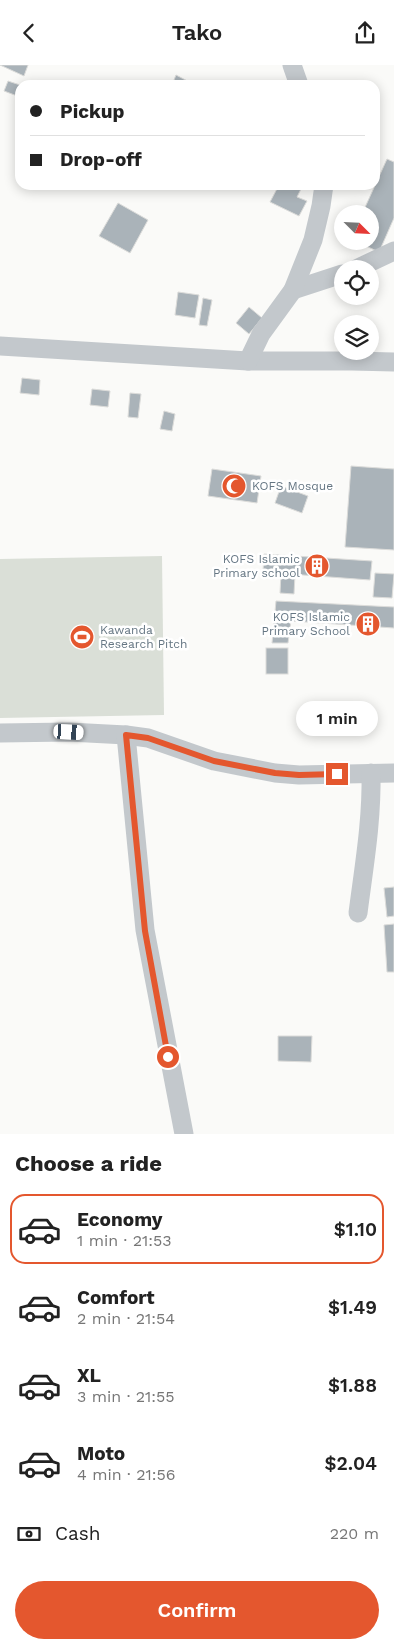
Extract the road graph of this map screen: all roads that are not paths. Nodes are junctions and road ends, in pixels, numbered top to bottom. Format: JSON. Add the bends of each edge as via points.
{"nodes":[{"id":1,"x":292,"y":65,"type":"edge"},
{"id":2,"x":297,"y":80,"type":"edge"},
{"id":3,"x":323,"y":190,"type":"edge"},
{"id":4,"x":394,"y":251,"type":"edge"},
{"id":5,"x":375,"y":260,"type":"edge"},
{"id":6,"x":334,"y":277,"type":"edge"},
{"id":7,"x":294,"y":290,"type":"junction"},
{"id":8,"x":0,"y":346,"type":"edge"},
{"id":9,"x":248,"y":361,"type":"junction"},
{"id":10,"x":394,"y":362,"type":"edge"},
{"id":11,"x":0,"y":733,"type":"edge"},
{"id":12,"x":126,"y":735,"type":"junction"},
{"id":13,"x":371,"y":773,"type":"junction"},
{"id":14,"x":394,"y":773,"type":"edge"},
{"id":15,"x":358,"y":913,"type":"dead end"},
{"id":16,"x":184,"y":1134,"type":"edge"}],
"edges":[{"from":1,"to":2,"type":"street"},
{"from":3,"to":7,"type":"street","via":[[313,240]]},
{"from":4,"to":5,"type":"street"},
{"from":6,"to":7,"type":"street"},
{"from":7,"to":9,"type":"street","via":[[261,333]]},
{"from":8,"to":9,"type":"street"},
{"from":9,"to":10,"type":"street"},
{"from":11,"to":12,"type":"street"},
{"from":12,"to":13,"type":"street","via":[[148,738],[214,761],[275,773]]},
{"from":12,"to":16,"type":"street","via":[[145,931]]},
{"from":13,"to":14,"type":"street"},
{"from":13,"to":15,"type":"street","via":[[370,826]]}]}
